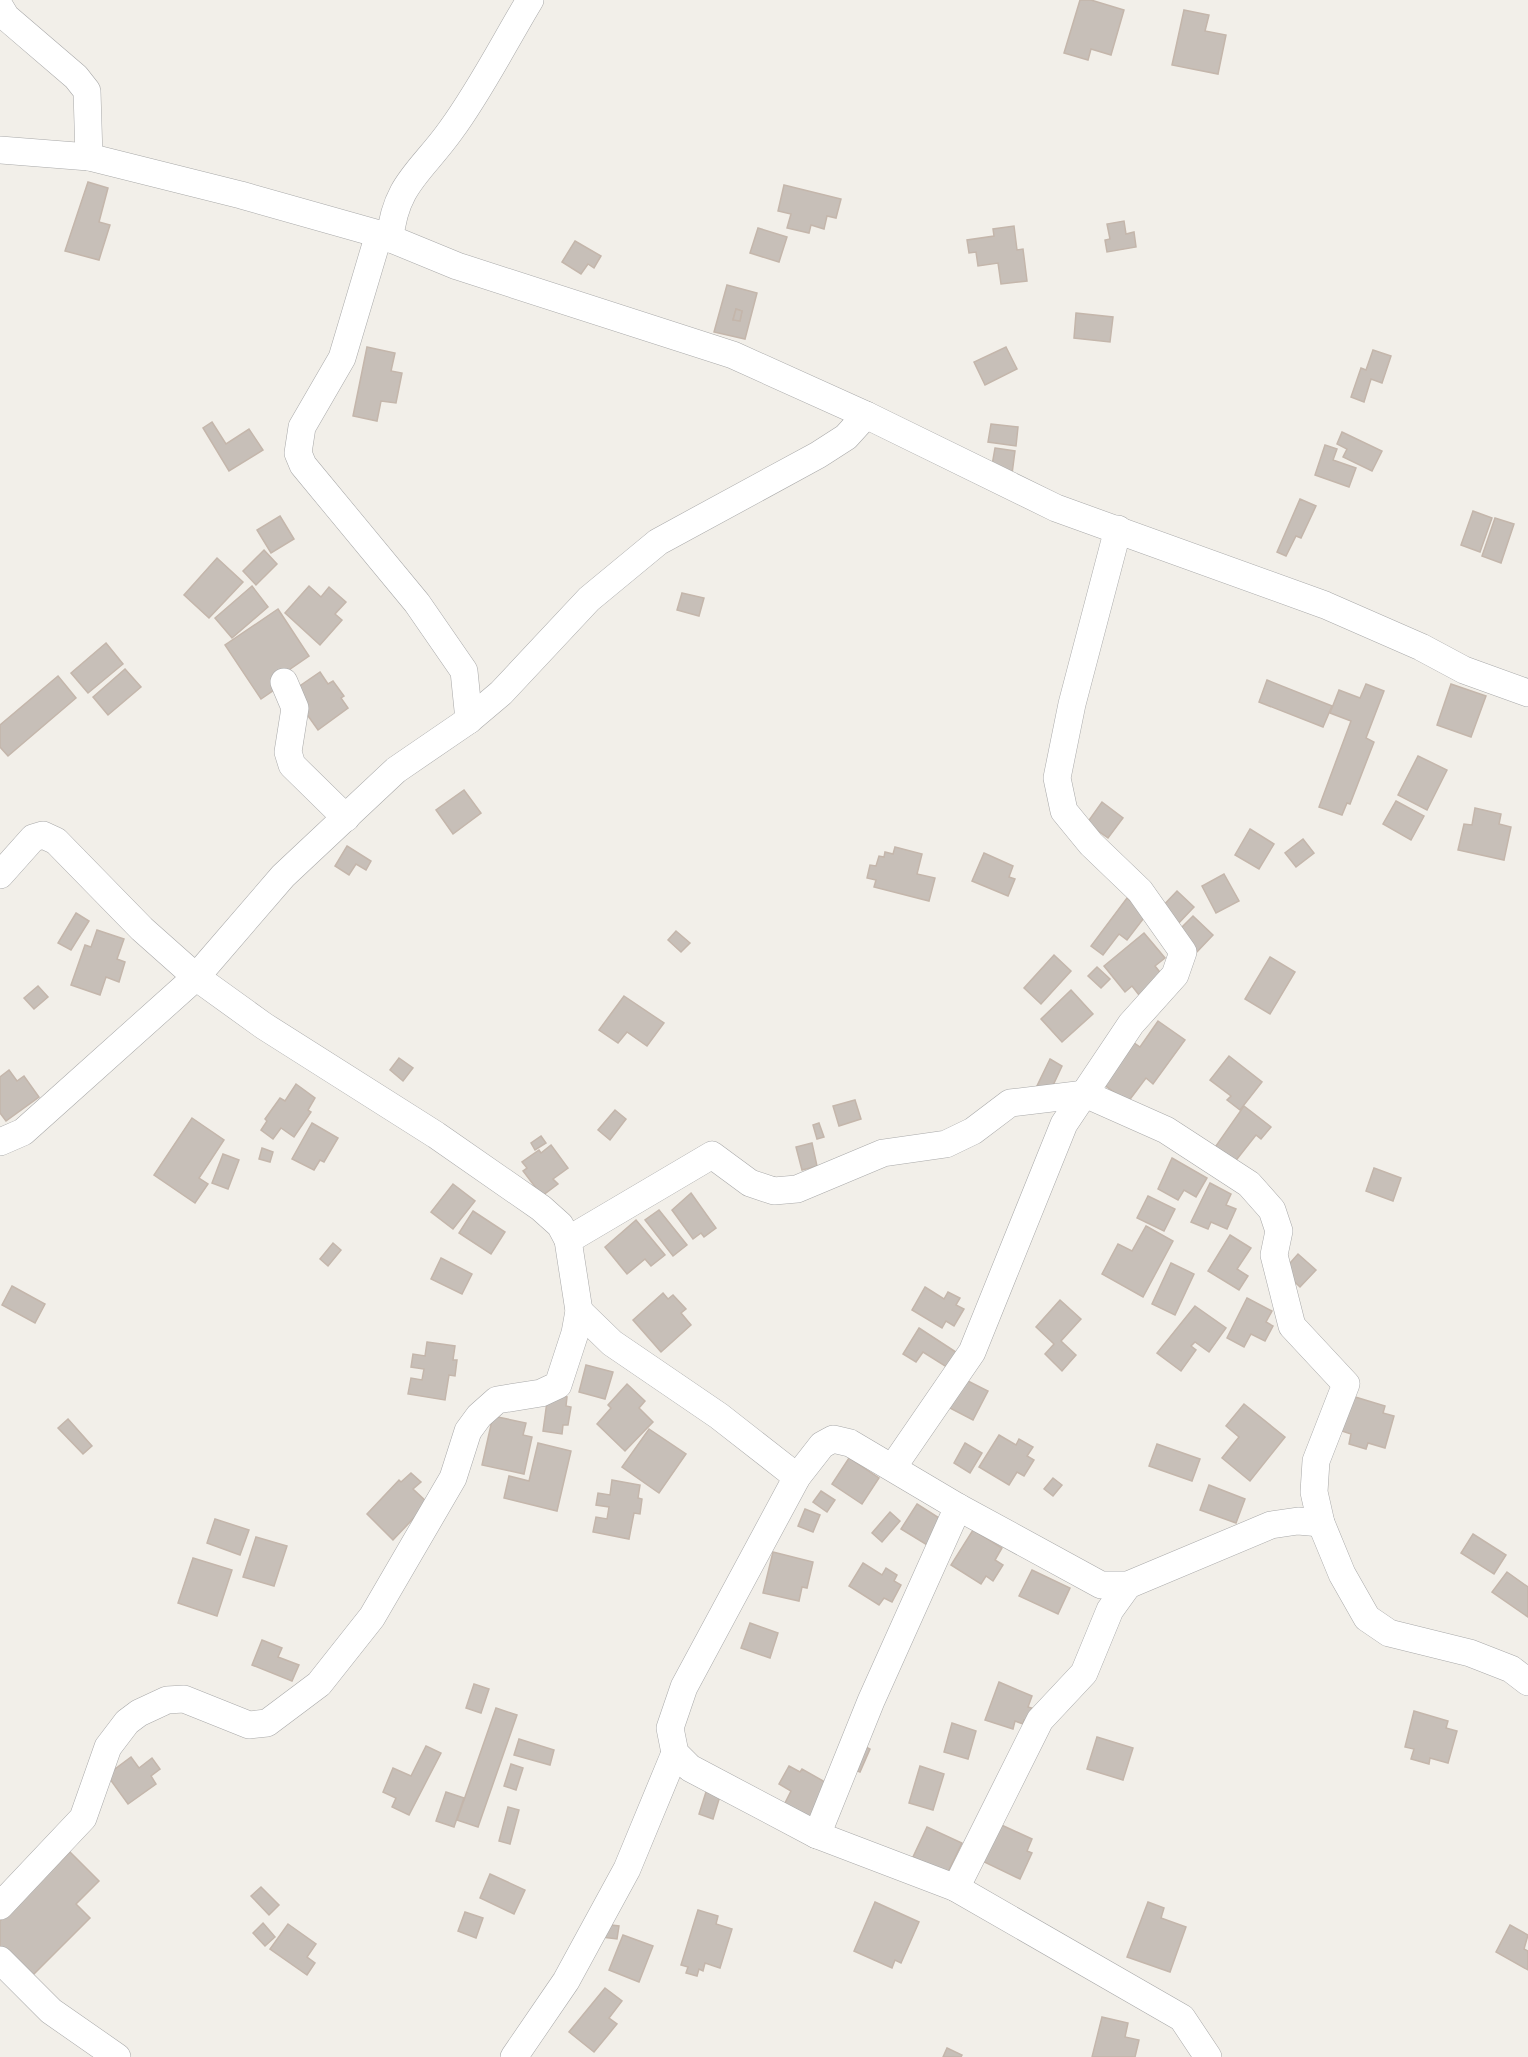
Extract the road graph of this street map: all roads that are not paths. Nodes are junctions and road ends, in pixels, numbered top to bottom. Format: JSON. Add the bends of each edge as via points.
{"nodes":[{"id":1,"x":530,"y":0,"type":"edge"},
{"id":2,"x":0,"y":7,"type":"edge"},
{"id":3,"x":0,"y":150,"type":"edge"},
{"id":4,"x":89,"y":157,"type":"junction"},
{"id":5,"x":385,"y":236,"type":"junction"},
{"id":6,"x":866,"y":415,"type":"junction"},
{"id":7,"x":1118,"y":529,"type":"junction"},
{"id":8,"x":284,"y":682,"type":"dead end"},
{"id":9,"x":1528,"y":693,"type":"edge"},
{"id":10,"x":469,"y":720,"type":"junction"},
{"id":11,"x":346,"y":818,"type":"junction"},
{"id":12,"x":0,"y":875,"type":"edge"},
{"id":13,"x":196,"y":977,"type":"junction"},
{"id":14,"x":1085,"y":1094,"type":"junction"},
{"id":15,"x":0,"y":1142,"type":"edge"},
{"id":16,"x":568,"y":1240,"type":"junction"},
{"id":17,"x":579,"y":1311,"type":"junction"},
{"id":18,"x":893,"y":1467,"type":"junction"},
{"id":19,"x":797,"y":1477,"type":"junction"},
{"id":20,"x":958,"y":1507,"type":"junction"},
{"id":21,"x":1321,"y":1523,"type":"junction"},
{"id":22,"x":1128,"y":1585,"type":"junction"},
{"id":23,"x":1528,"y":1682,"type":"edge"},
{"id":24,"x":675,"y":1753,"type":"junction"},
{"id":25,"x":817,"y":1835,"type":"junction"},
{"id":26,"x":956,"y":1888,"type":"junction"},
{"id":27,"x":0,"y":1906,"type":"edge"},
{"id":28,"x":0,"y":1960,"type":"edge"},
{"id":29,"x":117,"y":2057,"type":"edge"},
{"id":30,"x":514,"y":2057,"type":"edge"},
{"id":31,"x":1208,"y":2057,"type":"edge"}],
"edges":[{"from":1,"to":5,"type":"street","via":[[452,129],[401,193]]},
{"from":2,"to":4,"type":"street","via":[[6,17],[87,91]]},
{"from":3,"to":4,"type":"street"},
{"from":4,"to":5,"type":"street"},
{"from":5,"to":6,"type":"street","via":[[457,266],[733,355]]},
{"from":5,"to":10,"type":"street","via":[[342,358],[302,427],[298,453],[303,465],[417,603],[464,671]]},
{"from":6,"to":7,"type":"street","via":[[1056,508]]},
{"from":6,"to":10,"type":"street","via":[[846,437],[818,455],[658,542],[589,599],[501,693]]},
{"from":7,"to":9,"type":"street","via":[[1325,605],[1464,670]]},
{"from":7,"to":14,"type":"street","via":[[1072,704],[1057,778],[1064,810],[1091,844],[1140,891],[1183,952],[1175,975],[1131,1024]]},
{"from":8,"to":11,"type":"street","via":[[295,708],[288,752],[292,765]]},
{"from":10,"to":11,"type":"street","via":[[396,770]]},
{"from":11,"to":13,"type":"street","via":[[283,876]]},
{"from":12,"to":13,"type":"street","via":[[33,838],[43,835],[56,841],[142,929]]},
{"from":13,"to":15,"type":"street","via":[[23,1132]]},
{"from":13,"to":16,"type":"street","via":[[541,1208],[560,1225]]},
{"from":14,"to":16,"type":"street","via":[[1010,1103],[973,1131],[946,1144],[883,1153],[797,1189],[774,1191],[750,1183],[712,1155]]},
{"from":14,"to":18,"type":"street","via":[[1064,1124],[972,1352]]},
{"from":14,"to":21,"type":"street","via":[[1166,1130],[1249,1184],[1272,1210],[1279,1231],[1274,1255],[1292,1326],[1346,1384],[1316,1461],[1314,1492]]},
{"from":16,"to":17,"type":"street"},
{"from":17,"to":19,"type":"street","via":[[612,1343],[718,1416]]},
{"from":17,"to":27,"type":"street","via":[[558,1385],[541,1393],[497,1400],[479,1416],[468,1431],[453,1478],[372,1617],[319,1684],[267,1723],[249,1725],[184,1699],[167,1700],[139,1713],[108,1747],[83,1818]]},
{"from":18,"to":19,"type":"street","via":[[850,1443],[833,1439],[822,1444]]},
{"from":18,"to":20,"type":"street"},
{"from":19,"to":24,"type":"street","via":[[684,1687],[669,1728]]},
{"from":20,"to":22,"type":"street","via":[[1101,1586]]},
{"from":20,"to":25,"type":"street","via":[[871,1701]]},
{"from":21,"to":22,"type":"street","via":[[1271,1525]]},
{"from":21,"to":23,"type":"street","via":[[1342,1574],[1367,1618],[1389,1633],[1470,1653],[1511,1669]]},
{"from":22,"to":26,"type":"street","via":[[1110,1610],[1083,1673],[1040,1720]]},
{"from":24,"to":25,"type":"street","via":[[690,1768]]},
{"from":24,"to":30,"type":"street","via":[[627,1869],[566,1981]]},
{"from":25,"to":26,"type":"street"},
{"from":26,"to":31,"type":"street","via":[[1182,2018]]},
{"from":28,"to":29,"type":"street","via":[[51,2011]]}]}
